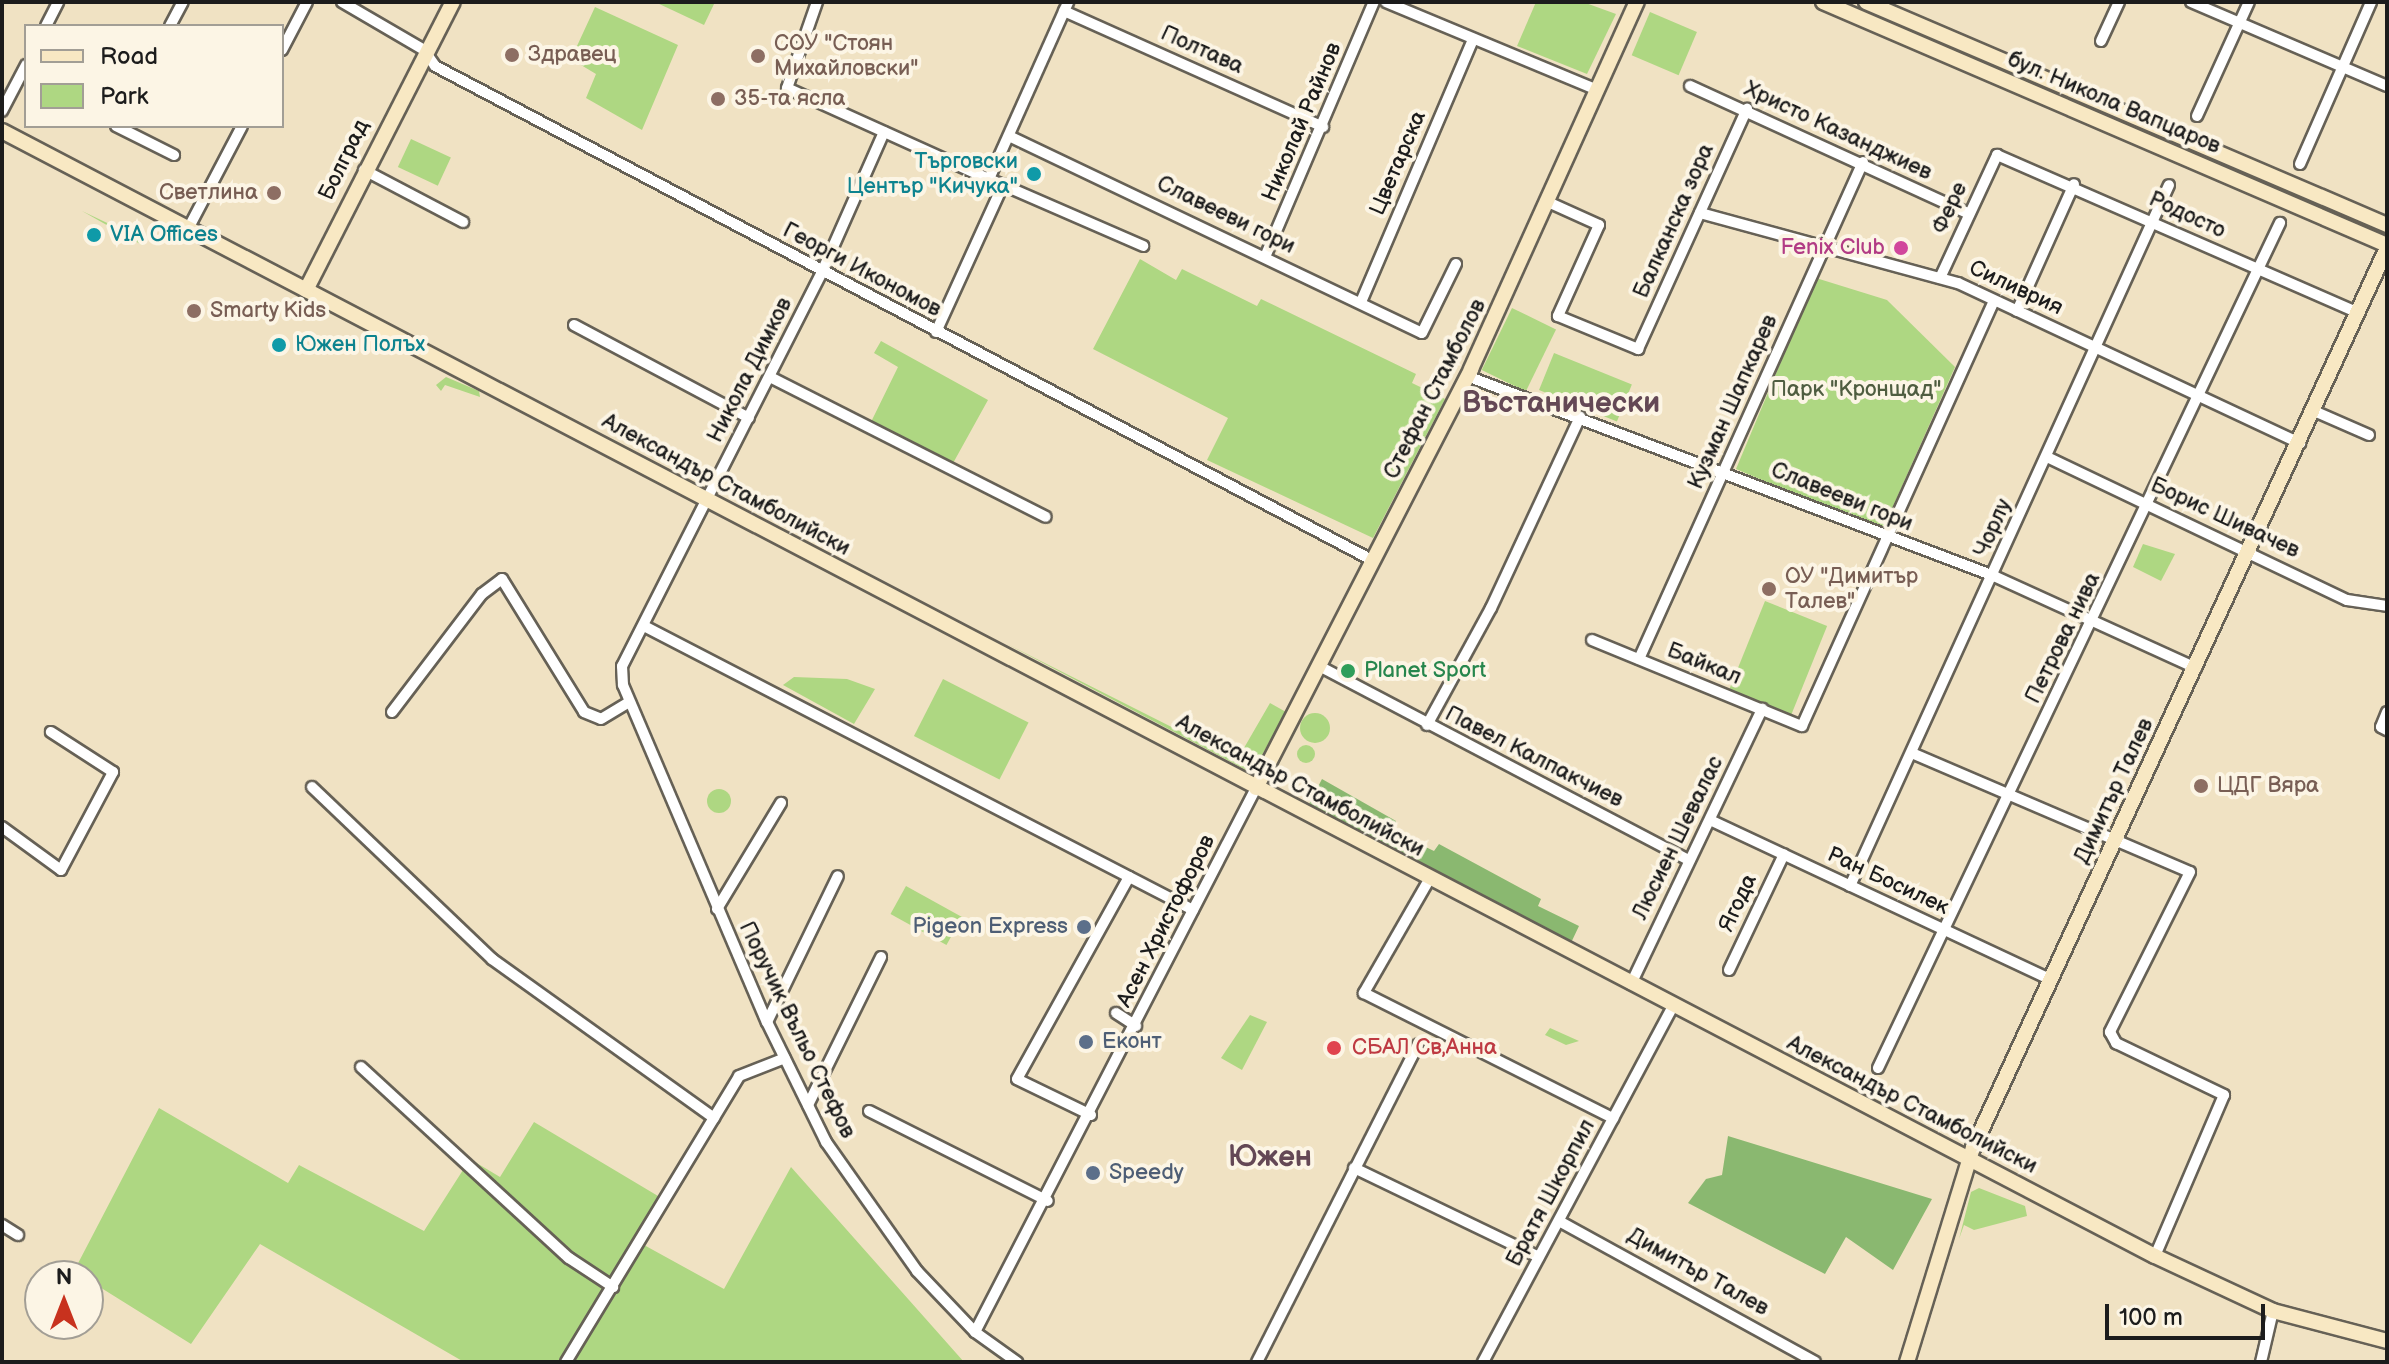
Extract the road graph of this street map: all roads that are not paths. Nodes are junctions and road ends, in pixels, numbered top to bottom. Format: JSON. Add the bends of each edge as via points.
{"nodes":[{"id":1,"x":58,"y":2,"type":"edge"},
{"id":2,"x":183,"y":2,"type":"edge"},
{"id":3,"x":307,"y":2,"type":"edge"},
{"id":4,"x":342,"y":2,"type":"edge"},
{"id":5,"x":453,"y":2,"type":"edge"},
{"id":6,"x":817,"y":2,"type":"edge"},
{"id":7,"x":1374,"y":2,"type":"edge"},
{"id":8,"x":1386,"y":2,"type":"edge"},
{"id":9,"x":1637,"y":2,"type":"edge"},
{"id":10,"x":1823,"y":2,"type":"edge"},
{"id":11,"x":1866,"y":2,"type":"edge"},
{"id":12,"x":2119,"y":2,"type":"edge"},
{"id":13,"x":2191,"y":2,"type":"edge"},
{"id":14,"x":2249,"y":2,"type":"edge"},
{"id":15,"x":2371,"y":2,"type":"edge"},
{"id":16,"x":1066,"y":6,"type":"edge"},
{"id":17,"x":2239,"y":23,"type":"junction"},
{"id":18,"x":47,"y":24,"type":"edge"},
{"id":19,"x":171,"y":24,"type":"edge"},
{"id":20,"x":1473,"y":39,"type":"junction"},
{"id":21,"x":2101,"y":41,"type":"dead end"},
{"id":22,"x":284,"y":46,"type":"edge"},
{"id":23,"x":424,"y":50,"type":"junction"},
{"id":24,"x":2341,"y":66,"type":"junction"},
{"id":25,"x":24,"y":69,"type":"edge"},
{"id":26,"x":1690,"y":86,"type":"dead end"},
{"id":27,"x":2387,"y":86,"type":"edge"},
{"id":28,"x":1597,"y":90,"type":"junction"},
{"id":29,"x":1747,"y":109,"type":"junction"},
{"id":30,"x":2,"y":111,"type":"edge"},
{"id":31,"x":2197,"y":116,"type":"dead end"},
{"id":32,"x":1323,"y":127,"type":"junction"},
{"id":33,"x":121,"y":128,"type":"edge"},
{"id":34,"x":241,"y":128,"type":"edge"},
{"id":35,"x":2,"y":131,"type":"edge"},
{"id":36,"x":884,"y":132,"type":"junction"},
{"id":37,"x":1011,"y":137,"type":"junction"},
{"id":38,"x":174,"y":155,"type":"dead end"},
{"id":39,"x":1997,"y":155,"type":"joint"},
{"id":40,"x":1863,"y":162,"type":"junction"},
{"id":41,"x":2300,"y":164,"type":"dead end"},
{"id":42,"x":364,"y":170,"type":"junction"},
{"id":43,"x":989,"y":179,"type":"junction"},
{"id":44,"x":2074,"y":184,"type":"junction"},
{"id":45,"x":1003,"y":185,"type":"junction"},
{"id":46,"x":2169,"y":185,"type":"dead end"},
{"id":47,"x":1548,"y":202,"type":"junction"},
{"id":48,"x":1700,"y":213,"type":"junction"},
{"id":49,"x":1969,"y":214,"type":"junction"},
{"id":50,"x":2150,"y":220,"type":"junction"},
{"id":51,"x":463,"y":222,"type":"dead end"},
{"id":52,"x":2280,"y":223,"type":"dead end"},
{"id":53,"x":2387,"y":225,"type":"edge"},
{"id":54,"x":188,"y":229,"type":"junction"},
{"id":55,"x":1143,"y":246,"type":"dead end"},
{"id":56,"x":2387,"y":247,"type":"edge"},
{"id":57,"x":1823,"y":248,"type":"junction"},
{"id":58,"x":1265,"y":257,"type":"junction"},
{"id":59,"x":1456,"y":264,"type":"dead end"},
{"id":60,"x":2258,"y":270,"type":"junction"},
{"id":61,"x":822,"y":272,"type":"junction"},
{"id":62,"x":1940,"y":278,"type":"junction"},
{"id":63,"x":306,"y":290,"type":"junction"},
{"id":64,"x":1994,"y":301,"type":"junction"},
{"id":65,"x":1361,"y":302,"type":"junction"},
{"id":66,"x":2017,"y":311,"type":"junction"},
{"id":67,"x":2359,"y":313,"type":"junction"},
{"id":68,"x":574,"y":325,"type":"dead end"},
{"id":69,"x":936,"y":332,"type":"junction"},
{"id":70,"x":2097,"y":347,"type":"junction"},
{"id":71,"x":1467,"y":376,"type":"junction"},
{"id":72,"x":770,"y":377,"type":"junction"},
{"id":73,"x":2199,"y":391,"type":"junction"},
{"id":74,"x":2314,"y":411,"type":"junction"},
{"id":75,"x":1580,"y":417,"type":"junction"},
{"id":76,"x":749,"y":418,"type":"junction"},
{"id":77,"x":2369,"y":435,"type":"dead end"},
{"id":78,"x":2300,"y":443,"type":"junction"},
{"id":79,"x":2047,"y":457,"type":"junction"},
{"id":80,"x":1724,"y":469,"type":"junction"},
{"id":81,"x":707,"y":498,"type":"junction"},
{"id":82,"x":2148,"y":503,"type":"junction"},
{"id":83,"x":1046,"y":517,"type":"dead end"},
{"id":84,"x":1885,"y":537,"type":"junction"},
{"id":85,"x":2251,"y":549,"type":"junction"},
{"id":86,"x":1374,"y":561,"type":"junction"},
{"id":87,"x":1994,"y":576,"type":"junction"},
{"id":88,"x":2387,"y":606,"type":"edge"},
{"id":89,"x":2097,"y":620,"type":"junction"},
{"id":90,"x":644,"y":626,"type":"junction"},
{"id":91,"x":1592,"y":640,"type":"dead end"},
{"id":92,"x":1639,"y":659,"type":"junction"},
{"id":93,"x":622,"y":666,"type":"joint"},
{"id":94,"x":1319,"y":666,"type":"junction"},
{"id":95,"x":2196,"y":668,"type":"junction"},
{"id":96,"x":628,"y":703,"type":"junction"},
{"id":97,"x":1762,"y":709,"type":"junction"},
{"id":98,"x":392,"y":712,"type":"dead end"},
{"id":99,"x":2387,"y":712,"type":"edge"},
{"id":100,"x":1427,"y":725,"type":"junction"},
{"id":101,"x":2387,"y":730,"type":"edge"},
{"id":102,"x":51,"y":732,"type":"dead end"},
{"id":103,"x":1912,"y":753,"type":"junction"},
{"id":104,"x":312,"y":787,"type":"dead end"},
{"id":105,"x":1256,"y":788,"type":"junction"},
{"id":106,"x":2005,"y":796,"type":"junction"},
{"id":107,"x":781,"y":803,"type":"dead end"},
{"id":108,"x":1710,"y":820,"type":"junction"},
{"id":109,"x":2,"y":827,"type":"edge"},
{"id":110,"x":2114,"y":838,"type":"junction"},
{"id":111,"x":1784,"y":854,"type":"junction"},
{"id":112,"x":1689,"y":860,"type":"junction"},
{"id":113,"x":838,"y":876,"type":"dead end"},
{"id":114,"x":1129,"y":877,"type":"junction"},
{"id":115,"x":1430,"y":878,"type":"junction"},
{"id":116,"x":1850,"y":886,"type":"junction"},
{"id":117,"x":717,"y":909,"type":"junction"},
{"id":118,"x":1193,"y":910,"type":"junction"},
{"id":119,"x":1945,"y":930,"type":"junction"},
{"id":120,"x":881,"y":957,"type":"dead end"},
{"id":121,"x":1729,"y":970,"type":"dead end"},
{"id":122,"x":2049,"y":979,"type":"junction"},
{"id":123,"x":1631,"y":984,"type":"junction"},
{"id":124,"x":1673,"y":1006,"type":"junction"},
{"id":125,"x":1116,"y":1013,"type":"dead end"},
{"id":126,"x":767,"y":1022,"type":"junction"},
{"id":127,"x":1136,"y":1026,"type":"junction"},
{"id":128,"x":1418,"y":1045,"type":"dead end"},
{"id":129,"x":785,"y":1058,"type":"junction"},
{"id":130,"x":1493,"y":1058,"type":"joint"},
{"id":131,"x":361,"y":1067,"type":"dead end"},
{"id":132,"x":1878,"y":1068,"type":"dead end"},
{"id":133,"x":808,"y":1105,"type":"junction"},
{"id":134,"x":869,"y":1111,"type":"dead end"},
{"id":135,"x":1091,"y":1115,"type":"junction"},
{"id":136,"x":714,"y":1118,"type":"junction"},
{"id":137,"x":1613,"y":1118,"type":"junction"},
{"id":138,"x":1968,"y":1159,"type":"junction"},
{"id":139,"x":1354,"y":1168,"type":"junction"},
{"id":140,"x":1048,"y":1201,"type":"junction"},
{"id":141,"x":1559,"y":1221,"type":"junction"},
{"id":142,"x":2,"y":1225,"type":"edge"},
{"id":143,"x":18,"y":1235,"type":"dead end"},
{"id":144,"x":2155,"y":1256,"type":"junction"},
{"id":145,"x":1539,"y":1257,"type":"junction"},
{"id":146,"x":613,"y":1287,"type":"junction"},
{"id":147,"x":2273,"y":1311,"type":"junction"},
{"id":148,"x":975,"y":1332,"type":"junction"},
{"id":149,"x":2387,"y":1341,"type":"edge"},
{"id":150,"x":566,"y":1362,"type":"edge"},
{"id":151,"x":1017,"y":1362,"type":"edge"},
{"id":152,"x":1257,"y":1362,"type":"edge"},
{"id":153,"x":1483,"y":1362,"type":"edge"},
{"id":154,"x":1815,"y":1362,"type":"edge"},
{"id":155,"x":1907,"y":1362,"type":"edge"},
{"id":156,"x":2261,"y":1362,"type":"edge"}],
"edges":[{"from":1,"to":18,"type":"street"},
{"from":2,"to":19,"type":"street"},
{"from":3,"to":22,"type":"street"},
{"from":4,"to":23,"type":"street","name":"Георги Икономов"},
{"from":5,"to":23,"type":"street","name":"Болград"},
{"from":6,"to":36,"type":"street","via":[[787,88]]},
{"from":7,"to":32,"type":"street","name":"Николай Райнов"},
{"from":8,"to":20,"type":"street"},
{"from":9,"to":28,"type":"street","name":"Стефан Стамболов"},
{"from":10,"to":56,"type":"street","name":"бул. Никола Вапцаров"},
{"from":11,"to":53,"type":"street","name":"бул. Никола Вапцаров"},
{"from":12,"to":21,"type":"street"},
{"from":13,"to":17,"type":"street"},
{"from":14,"to":17,"type":"street"},
{"from":15,"to":24,"type":"street"},
{"from":16,"to":32,"type":"street","name":"Полтава"},
{"from":16,"to":37,"type":"street"},
{"from":17,"to":24,"type":"street"},
{"from":17,"to":31,"type":"street"},
{"from":20,"to":28,"type":"street"},
{"from":20,"to":65,"type":"street","name":"Цветарска"},
{"from":23,"to":42,"type":"street","name":"Болград"},
{"from":23,"to":61,"type":"street","name":"Георги Икономов","via":[[435,66]]},
{"from":24,"to":27,"type":"street"},
{"from":24,"to":41,"type":"street"},
{"from":25,"to":30,"type":"street"},
{"from":26,"to":29,"type":"street","name":"Христо Казанджиев"},
{"from":28,"to":47,"type":"street","name":"Стефан Стамболов"},
{"from":29,"to":40,"type":"street","name":"Христо Казанджиев"},
{"from":29,"to":48,"type":"street","name":"Балканска зора"},
{"from":32,"to":58,"type":"street","name":"Николай Райнов"},
{"from":33,"to":38,"type":"street"},
{"from":34,"to":54,"type":"street"},
{"from":35,"to":54,"type":"street","name":"Александър Стамболийски"},
{"from":36,"to":43,"type":"street"},
{"from":36,"to":61,"type":"street","name":"Никола Димков"},
{"from":37,"to":43,"type":"street"},
{"from":37,"to":58,"type":"street","name":"Славееви гори"},
{"from":39,"to":44,"type":"street","name":"Родосто"},
{"from":39,"to":49,"type":"street","name":"Фере"},
{"from":40,"to":49,"type":"street","name":"Христо Казанджиев"},
{"from":40,"to":57,"type":"street","name":"Кузман Шапкарев"},
{"from":42,"to":51,"type":"street"},
{"from":42,"to":63,"type":"street","name":"Болград"},
{"from":43,"to":45,"type":"street"},
{"from":44,"to":50,"type":"street","name":"Родосто"},
{"from":44,"to":66,"type":"street"},
{"from":45,"to":55,"type":"street"},
{"from":45,"to":69,"type":"street"},
{"from":46,"to":50,"type":"street","name":"Чорлу"},
{"from":47,"to":48,"type":"street","name":"Балканска зора","via":[[1599,225],[1558,316],[1638,349]]},
{"from":47,"to":71,"type":"street","name":"Стефан Стамболов"},
{"from":48,"to":57,"type":"street","name":"Силиврия"},
{"from":49,"to":62,"type":"street","name":"Фере"},
{"from":50,"to":60,"type":"street","name":"Родосто"},
{"from":50,"to":70,"type":"street","name":"Чорлу"},
{"from":52,"to":60,"type":"street","name":"Петрова нива"},
{"from":54,"to":63,"type":"street","name":"Александър Стамболийски"},
{"from":56,"to":67,"type":"street","name":"Димитър Талев"},
{"from":57,"to":62,"type":"street","name":"Силиврия"},
{"from":57,"to":80,"type":"street","name":"Кузман Шапкарев"},
{"from":58,"to":65,"type":"street","name":"Славееви гори"},
{"from":59,"to":65,"type":"street","name":"Славееви гори","via":[[1422,333]]},
{"from":60,"to":67,"type":"street","name":"Родосто"},
{"from":60,"to":73,"type":"street","name":"Петрова нива"},
{"from":61,"to":69,"type":"street","name":"Георги Икономов"},
{"from":61,"to":72,"type":"street","name":"Никола Димков"},
{"from":62,"to":64,"type":"street","name":"Силиврия"},
{"from":63,"to":81,"type":"street","name":"Александър Стамболийски"},
{"from":64,"to":66,"type":"street","name":"Силиврия"},
{"from":64,"to":84,"type":"street"},
{"from":66,"to":70,"type":"street","name":"Силиврия"},
{"from":67,"to":74,"type":"street","name":"Димитър Талев"},
{"from":68,"to":76,"type":"street"},
{"from":69,"to":86,"type":"street","name":"Георги Икономов"},
{"from":70,"to":73,"type":"street","name":"Силиврия"},
{"from":70,"to":79,"type":"street","name":"Чорлу"},
{"from":71,"to":75,"type":"street","name":"Славееви гори"},
{"from":71,"to":86,"type":"street","name":"Стефан Стамболов"},
{"from":72,"to":76,"type":"street","name":"Никола Димков"},
{"from":72,"to":83,"type":"street"},
{"from":73,"to":78,"type":"street","name":"Силиврия"},
{"from":73,"to":82,"type":"street","name":"Петрова нива"},
{"from":74,"to":77,"type":"street"},
{"from":74,"to":78,"type":"street","name":"Димитър Талев"},
{"from":75,"to":80,"type":"street","name":"Славееви гори"},
{"from":75,"to":100,"type":"street","via":[[1491,608]]},
{"from":76,"to":81,"type":"street","name":"Никола Димков"},
{"from":78,"to":85,"type":"street","name":"Димитър Талев"},
{"from":79,"to":82,"type":"street","name":"Борис Шивачев"},
{"from":79,"to":87,"type":"street","name":"Чорлу"},
{"from":80,"to":84,"type":"street","name":"Славееви гори"},
{"from":80,"to":92,"type":"street","name":"Кузман Шапкарев"},
{"from":81,"to":90,"type":"street","name":"Никола Димков"},
{"from":81,"to":105,"type":"street","name":"Александър Стамболийски"},
{"from":82,"to":85,"type":"street","name":"Борис Шивачев"},
{"from":82,"to":89,"type":"street","name":"Петрова нива"},
{"from":84,"to":87,"type":"street","name":"Славееви гори"},
{"from":84,"to":97,"type":"street","name":"Байкал","via":[[1802,726]]},
{"from":85,"to":88,"type":"street","name":"Борис Шивачев","via":[[2347,600]]},
{"from":85,"to":95,"type":"street","name":"Димитър Талев"},
{"from":86,"to":94,"type":"street","name":"Стефан Стамболов"},
{"from":87,"to":89,"type":"street","name":"Славееви гори"},
{"from":87,"to":103,"type":"street","name":"Чорлу"},
{"from":89,"to":95,"type":"street","name":"Славееви гори"},
{"from":89,"to":106,"type":"street","name":"Петрова нива"},
{"from":90,"to":93,"type":"street","name":"Никола Димков"},
{"from":90,"to":114,"type":"street"},
{"from":91,"to":92,"type":"street","name":"Байкал"},
{"from":92,"to":97,"type":"street","name":"Байкал"},
{"from":93,"to":96,"type":"street","name":"Поручик Въльо Стефов"},
{"from":94,"to":100,"type":"street","name":"Павел Калпакчиев"},
{"from":94,"to":105,"type":"street","name":"Стефан Стамболов"},
{"from":95,"to":110,"type":"street","name":"Димитър Талев"},
{"from":96,"to":98,"type":"street","via":[[601,719],[584,712],[502,579],[482,594]]},
{"from":96,"to":117,"type":"street","name":"Поручик Въльо Стефов"},
{"from":97,"to":108,"type":"street","name":"Люсиен Шевалас"},
{"from":99,"to":101,"type":"street","via":[[2381,727]]},
{"from":100,"to":112,"type":"street","name":"Павел Калпакчиев"},
{"from":102,"to":109,"type":"street","via":[[113,772],[61,870]]},
{"from":103,"to":106,"type":"street"},
{"from":103,"to":116,"type":"street","name":"Чорлу"},
{"from":104,"to":136,"type":"street","via":[[492,959]]},
{"from":105,"to":115,"type":"street","name":"Александър Стамболийски"},
{"from":105,"to":118,"type":"street","name":"Асен Христофоров"},
{"from":106,"to":110,"type":"street"},
{"from":106,"to":119,"type":"street","name":"Петрова нива"},
{"from":107,"to":117,"type":"street"},
{"from":108,"to":111,"type":"street","name":"Ран Босилек"},
{"from":108,"to":112,"type":"street","name":"Люсиен Шевалас"},
{"from":110,"to":122,"type":"street","name":"Димитър Талев"},
{"from":110,"to":144,"type":"street","via":[[2190,872],[2110,1032],[2116,1043],[2224,1095]]},
{"from":111,"to":116,"type":"street","name":"Ран Босилек"},
{"from":111,"to":121,"type":"street","name":"Ягода"},
{"from":112,"to":123,"type":"street","name":"Люсиен Шевалас"},
{"from":113,"to":126,"type":"street"},
{"from":114,"to":118,"type":"street"},
{"from":114,"to":135,"type":"street","via":[[1017,1079]]},
{"from":115,"to":123,"type":"street","name":"Александър Стамболийски"},
{"from":115,"to":130,"type":"street","name":"Александър Стамболийски","via":[[1364,993]]},
{"from":116,"to":119,"type":"street","name":"Ран Босилек"},
{"from":117,"to":126,"type":"street","name":"Поручик Въльо Стефов"},
{"from":118,"to":127,"type":"street","name":"Асен Христофоров"},
{"from":119,"to":122,"type":"street","name":"Ран Босилек"},
{"from":119,"to":132,"type":"street","name":"Петрова нива"},
{"from":120,"to":133,"type":"street"},
{"from":122,"to":138,"type":"street","name":"Димитър Талев"},
{"from":123,"to":124,"type":"street","name":"Александър Стамболийски"},
{"from":124,"to":137,"type":"street"},
{"from":124,"to":138,"type":"street","name":"Александър Стамболийски"},
{"from":125,"to":127,"type":"street"},
{"from":126,"to":129,"type":"street","name":"Поручик Въльо Стефов"},
{"from":127,"to":135,"type":"street","name":"Асен Христофоров"},
{"from":128,"to":139,"type":"street"},
{"from":129,"to":133,"type":"street","name":"Поручик Въльо Стефов"},
{"from":129,"to":136,"type":"street","via":[[739,1076]]},
{"from":130,"to":137,"type":"street","name":"Братя Шкорпил"},
{"from":131,"to":146,"type":"street","via":[[569,1258]]},
{"from":133,"to":148,"type":"street","name":"Поручик Въльо Стефов","via":[[864,1202]]},
{"from":134,"to":140,"type":"street"},
{"from":135,"to":140,"type":"street","name":"Асен Христофоров"},
{"from":136,"to":146,"type":"street"},
{"from":137,"to":141,"type":"street","name":"Братя Шкорпил"},
{"from":138,"to":144,"type":"street","name":"Александър Стамболийски"},
{"from":138,"to":155,"type":"street","name":"Димитър Талев"},
{"from":139,"to":145,"type":"street"},
{"from":139,"to":152,"type":"street"},
{"from":140,"to":148,"type":"street","name":"Асен Христофоров"},
{"from":141,"to":145,"type":"street","name":"Братя Шкорпил"},
{"from":141,"to":154,"type":"street","name":"Димитър Талев"},
{"from":142,"to":143,"type":"street"},
{"from":144,"to":147,"type":"street","name":"Александър Стамболийски"},
{"from":145,"to":153,"type":"street","name":"Братя Шкорпил"},
{"from":146,"to":150,"type":"street"},
{"from":147,"to":149,"type":"street","name":"Александър Стамболийски"},
{"from":147,"to":156,"type":"street"},
{"from":148,"to":151,"type":"street","name":"Поручик Въльо Стефов"}]}
